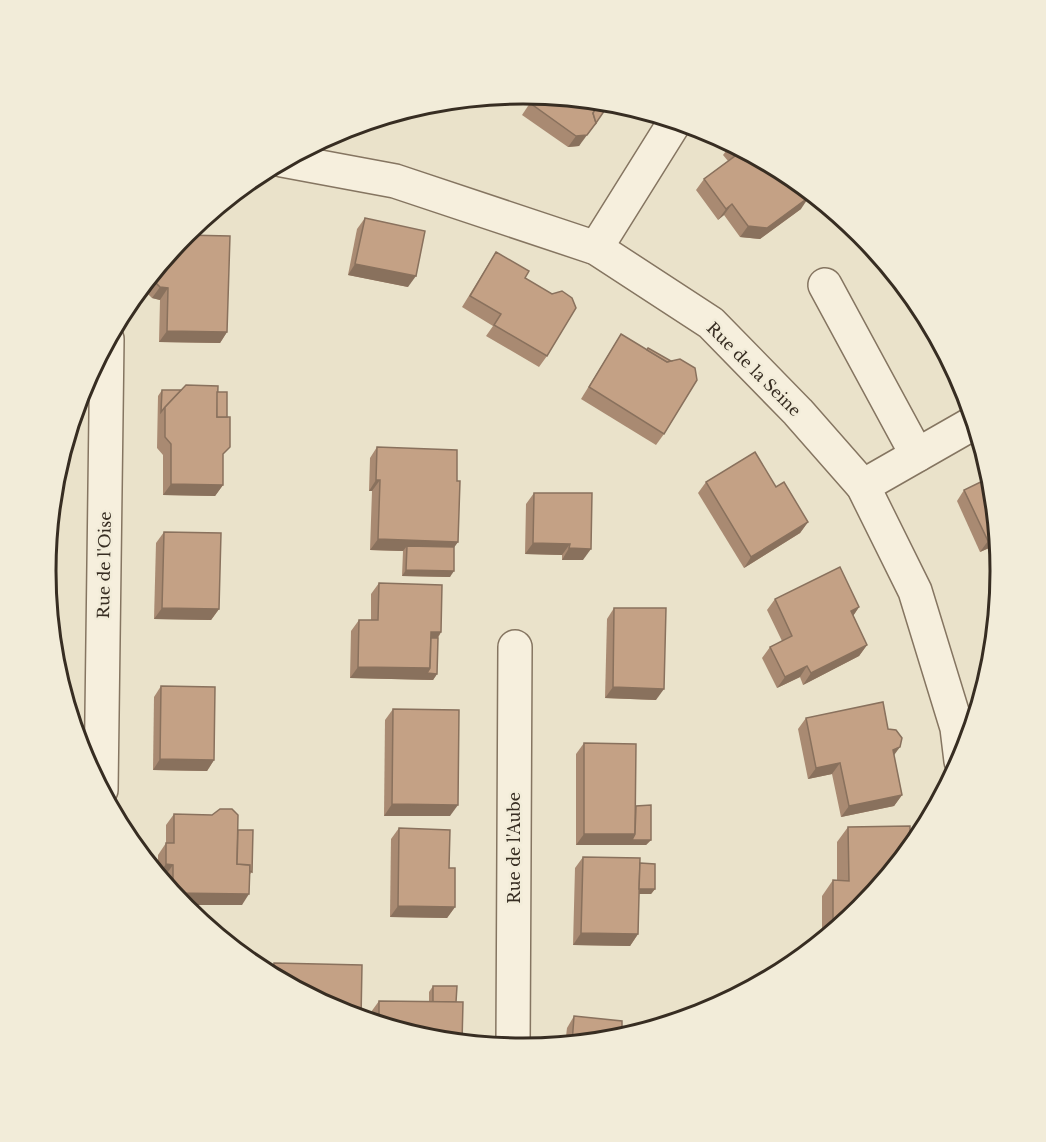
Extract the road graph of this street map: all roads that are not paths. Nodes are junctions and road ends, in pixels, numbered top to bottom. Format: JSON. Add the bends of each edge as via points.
{"nodes":[{"id":1,"x":671,"y":127,"type":"edge"},
{"id":2,"x":296,"y":163,"type":"edge"},
{"id":3,"x":596,"y":248,"type":"junction"},
{"id":4,"x":825,"y":285,"type":"dead end"},
{"id":5,"x":108,"y":357,"type":"edge"},
{"id":6,"x":968,"y":426,"type":"edge"},
{"id":7,"x":917,"y":455,"type":"junction"},
{"id":8,"x":863,"y":486,"type":"junction"},
{"id":9,"x":514,"y":647,"type":"dead end"},
{"id":10,"x":959,"y":741,"type":"edge"},
{"id":11,"x":101,"y":772,"type":"edge"},
{"id":12,"x":513,"y":1038,"type":"edge"}],
"edges":[{"from":1,"to":3,"type":"street"},
{"from":2,"to":3,"type":"street","name":"Rue de la Seine","via":[[395,181]]},
{"from":3,"to":8,"type":"street","name":"Rue de la Seine","via":[[711,323]]},
{"from":4,"to":7,"type":"street"},
{"from":5,"to":11,"type":"street","name":"Rue de l'Oise"},
{"from":6,"to":7,"type":"street"},
{"from":7,"to":8,"type":"street"},
{"from":8,"to":10,"type":"street","name":"Rue de la Seine","via":[[915,591]]},
{"from":9,"to":12,"type":"street","name":"Rue de l'Aube"}]}
